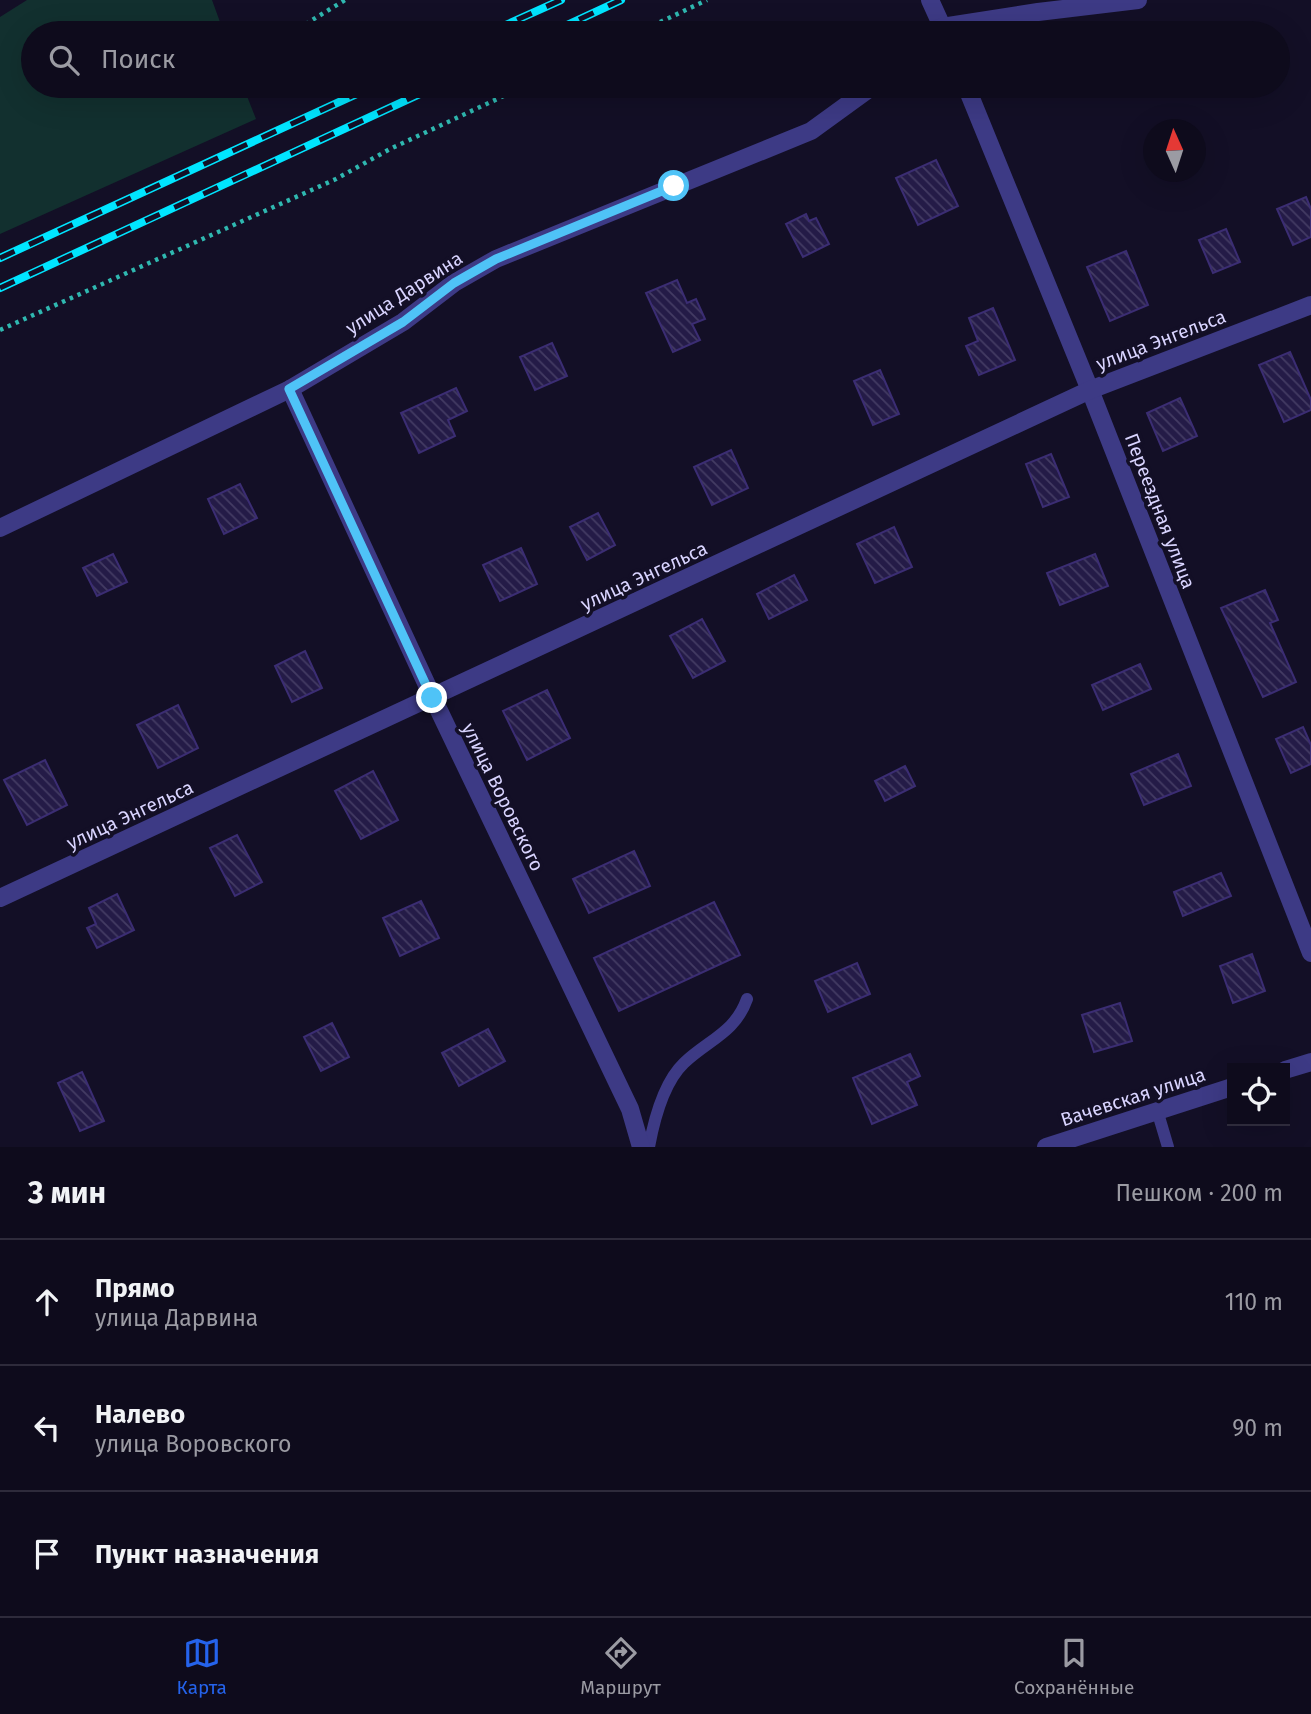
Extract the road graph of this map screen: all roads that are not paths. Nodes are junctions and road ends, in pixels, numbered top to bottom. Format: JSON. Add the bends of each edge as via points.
{"nodes":[{"id":1,"x":930,"y":0,"type":"edge"},
{"id":2,"x":1138,"y":0,"type":"edge"},
{"id":3,"x":936,"y":21,"type":"edge"},
{"id":4,"x":991,"y":21,"type":"edge"},
{"id":5,"x":856,"y":98,"type":"edge"},
{"id":6,"x":971,"y":98,"type":"edge"},
{"id":7,"x":1311,"y":305,"type":"edge"},
{"id":8,"x":289,"y":389,"type":"junction"},
{"id":9,"x":1090,"y":390,"type":"junction"},
{"id":10,"x":0,"y":528,"type":"edge"},
{"id":11,"x":432,"y":698,"type":"junction"},
{"id":12,"x":0,"y":898,"type":"edge"},
{"id":13,"x":1311,"y":953,"type":"edge"},
{"id":14,"x":747,"y":999,"type":"dead end"},
{"id":15,"x":1311,"y":1062,"type":"edge"},
{"id":16,"x":1290,"y":1068,"type":"edge"},
{"id":17,"x":1227,"y":1089,"type":"edge"},
{"id":18,"x":1157,"y":1110,"type":"junction"},
{"id":19,"x":641,"y":1147,"type":"edge"},
{"id":20,"x":649,"y":1147,"type":"edge"},
{"id":21,"x":1046,"y":1147,"type":"edge"},
{"id":22,"x":1168,"y":1147,"type":"edge"}],
"edges":[{"from":1,"to":3,"type":"street"},
{"from":2,"to":4,"type":"street"},
{"from":5,"to":8,"type":"street","name":"улица Дарвина","via":[[811,131],[496,259],[454,283],[403,322]]},
{"from":6,"to":9,"type":"street","name":"Переездная улица"},
{"from":7,"to":9,"type":"street","name":"улица Энгельса"},
{"from":8,"to":10,"type":"street","name":"улица Дарвина"},
{"from":8,"to":11,"type":"street","name":"улица Воровского"},
{"from":9,"to":11,"type":"street","name":"улица Энгельса"},
{"from":9,"to":13,"type":"street","name":"Переездная улица"},
{"from":11,"to":12,"type":"street","name":"улица Энгельса"},
{"from":11,"to":19,"type":"street","name":"улица Воровского","via":[[630,1109]]},
{"from":14,"to":20,"type":"lane","via":[[741,1016],[682,1065],[657,1106]]},
{"from":15,"to":16,"type":"street"},
{"from":17,"to":18,"type":"street","name":"Вачевская улица"},
{"from":18,"to":21,"type":"street","name":"Вачевская улица"},
{"from":18,"to":22,"type":"lane"}]}
